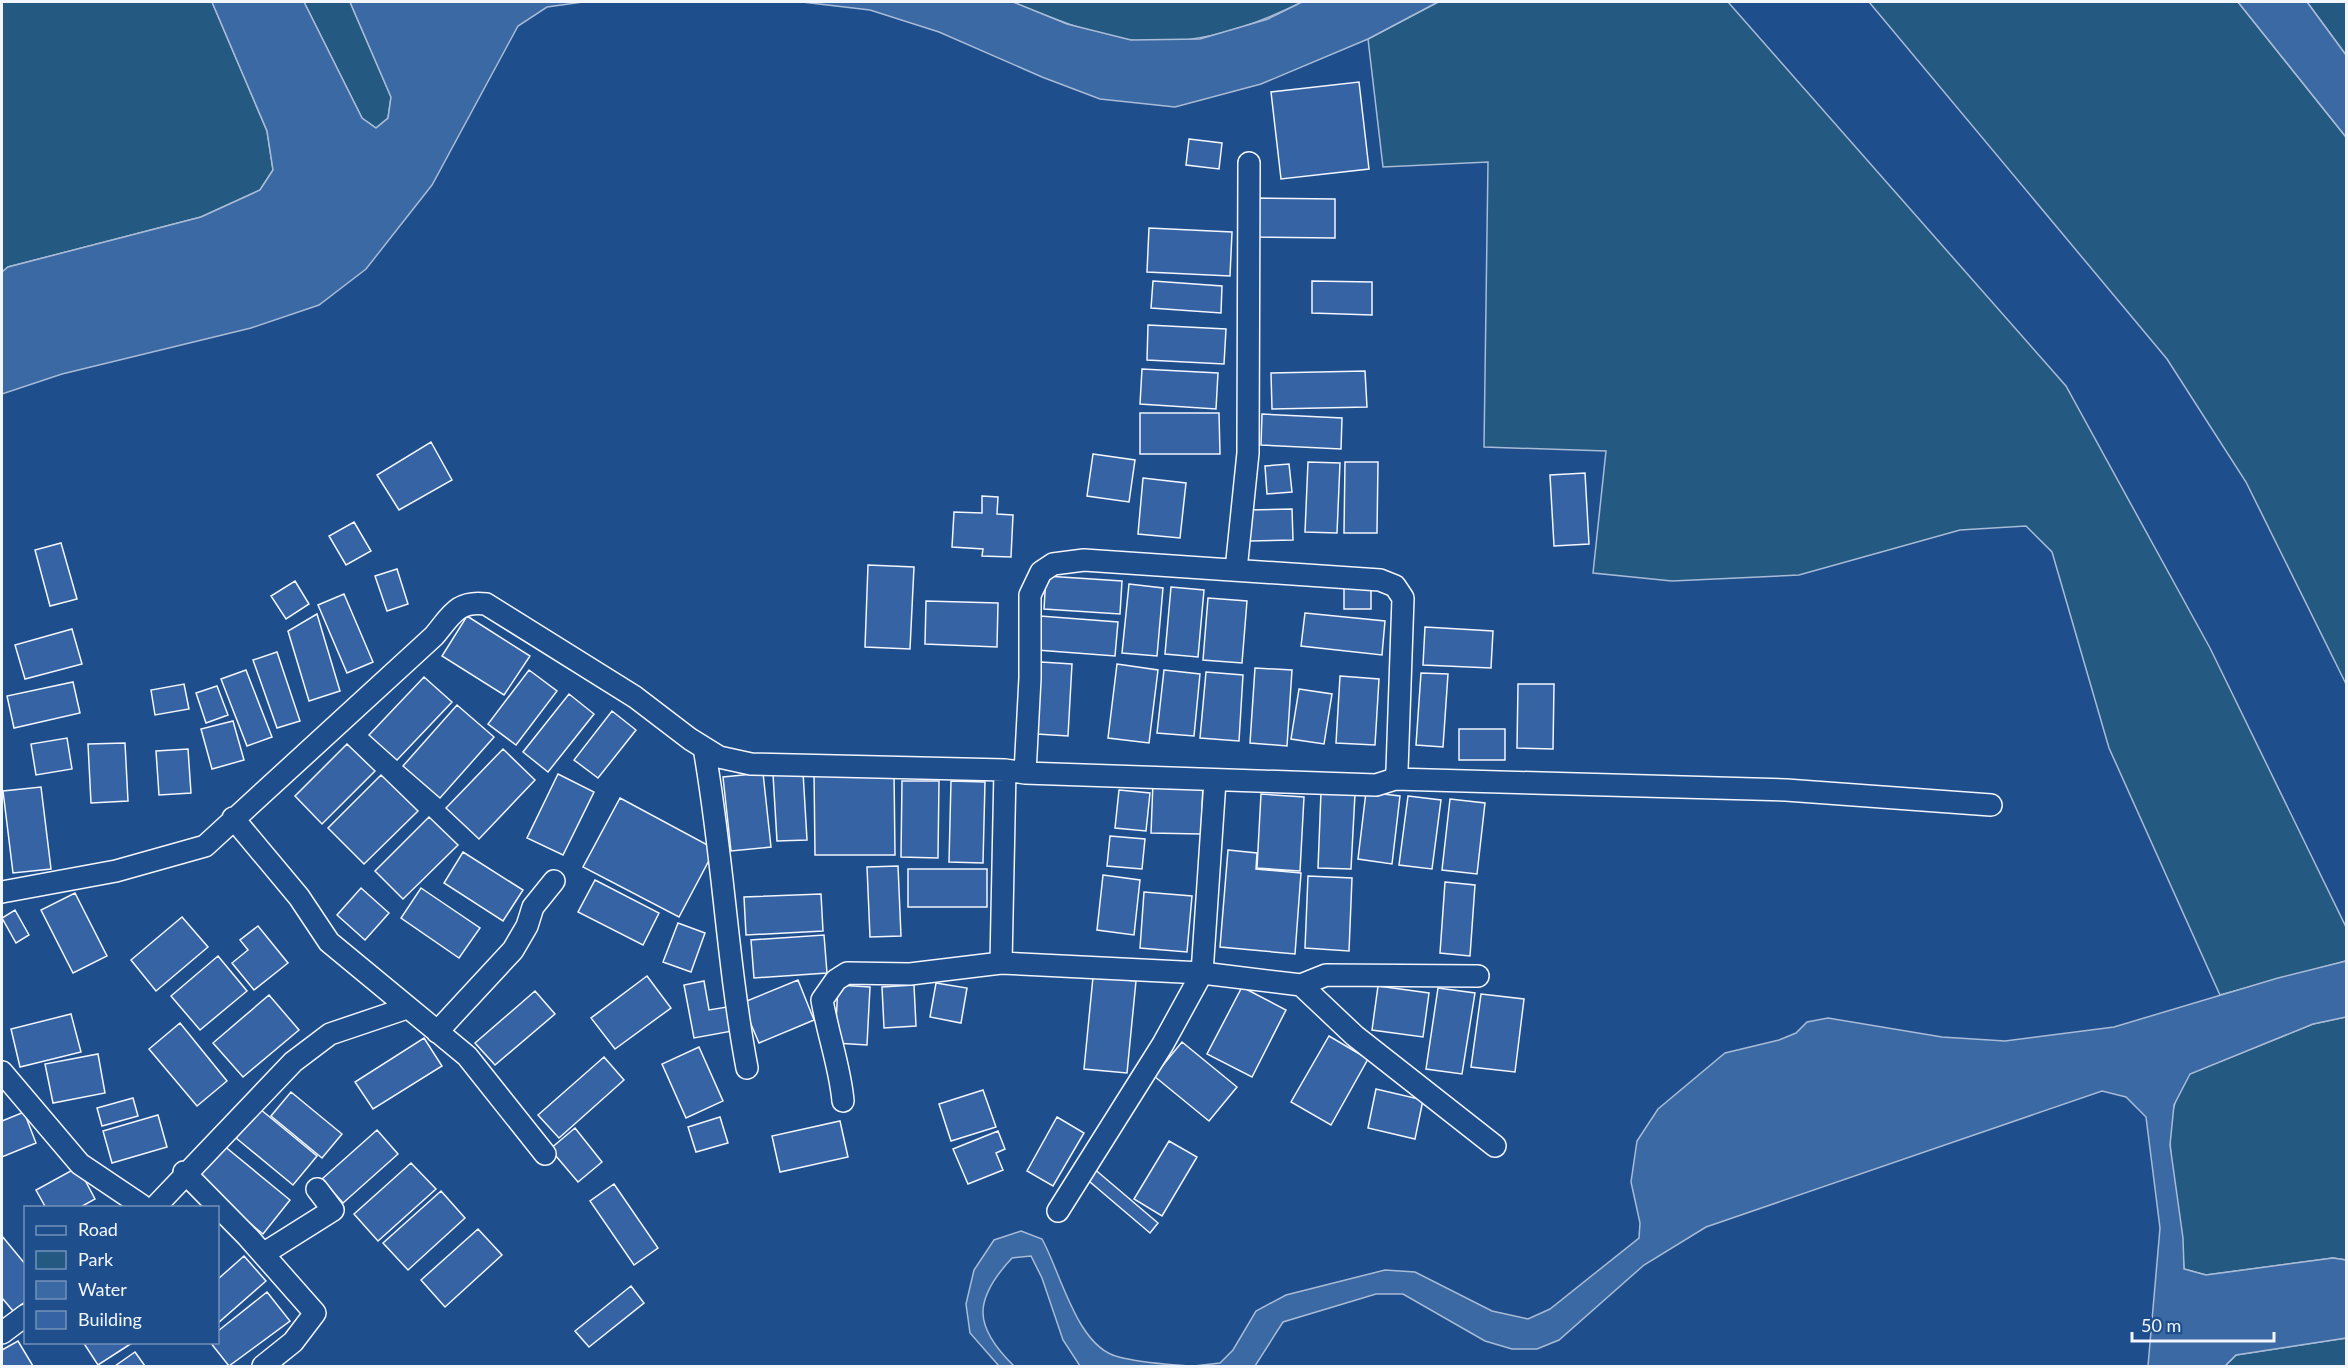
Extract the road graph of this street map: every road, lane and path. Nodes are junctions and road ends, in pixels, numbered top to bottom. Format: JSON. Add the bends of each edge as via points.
{"nodes":[{"id":1,"x":1249,"y":163,"type":"dead end"},
{"id":2,"x":1236,"y":570,"type":"junction"},
{"id":3,"x":704,"y":748,"type":"junction"},
{"id":4,"x":1015,"y":772,"type":"junction"},
{"id":5,"x":1395,"y":779,"type":"junction"},
{"id":6,"x":1215,"y":781,"type":"junction"},
{"id":7,"x":1991,"y":805,"type":"dead end"},
{"id":8,"x":233,"y":818,"type":"junction"},
{"id":9,"x":554,"y":881,"type":"dead end"},
{"id":10,"x":2,"y":892,"type":"edge"},
{"id":11,"x":1001,"y":963,"type":"junction"},
{"id":12,"x":1202,"y":973,"type":"junction"},
{"id":13,"x":1479,"y":976,"type":"dead end"},
{"id":14,"x":1301,"y":985,"type":"junction"},
{"id":15,"x":408,"y":1008,"type":"junction"},
{"id":16,"x":436,"y":1032,"type":"junction"},
{"id":17,"x":747,"y":1068,"type":"dead end"},
{"id":18,"x":2,"y":1072,"type":"edge"},
{"id":19,"x":843,"y":1101,"type":"dead end"},
{"id":20,"x":1495,"y":1146,"type":"dead end"},
{"id":21,"x":545,"y":1154,"type":"dead end"},
{"id":22,"x":184,"y":1172,"type":"junction"},
{"id":23,"x":317,"y":1189,"type":"dead end"},
{"id":24,"x":141,"y":1206,"type":"edge"},
{"id":25,"x":156,"y":1206,"type":"edge"},
{"id":26,"x":217,"y":1206,"type":"edge"},
{"id":27,"x":219,"y":1208,"type":"edge"},
{"id":28,"x":1058,"y":1211,"type":"dead end"},
{"id":29,"x":263,"y":1254,"type":"junction"},
{"id":30,"x":24,"y":1316,"type":"edge"},
{"id":31,"x":2,"y":1333,"type":"edge"},
{"id":32,"x":262,"y":1366,"type":"edge"}],
"edges":[{"from":1,"to":2,"type":"street","via":[[1248,453]]},
{"from":2,"to":4,"type":"street","via":[[1084,560],[1053,564],[1041,572],[1030,595],[1030,678]]},
{"from":2,"to":5,"type":"street","via":[[1380,580],[1395,586],[1403,598]]},
{"from":3,"to":4,"type":"street","via":[[719,757],[750,764]]},
{"from":3,"to":8,"type":"street","via":[[635,697],[486,604],[470,602],[458,608],[434,636]]},
{"from":3,"to":17,"type":"street","via":[[714,805],[735,1004]]},
{"from":4,"to":6,"type":"street"},
{"from":4,"to":11,"type":"street"},
{"from":5,"to":6,"type":"street","via":[[1376,785]]},
{"from":5,"to":7,"type":"street","via":[[1786,790]]},
{"from":6,"to":12,"type":"street"},
{"from":8,"to":10,"type":"street","via":[[205,846],[116,871]]},
{"from":8,"to":15,"type":"street","via":[[299,897],[329,942]]},
{"from":9,"to":16,"type":"street","via":[[533,907],[513,950]]},
{"from":11,"to":12,"type":"street"},
{"from":11,"to":19,"type":"street","via":[[910,974],[847,973],[836,980],[822,1000],[827,1032],[841,1075]]},
{"from":12,"to":14,"type":"street"},
{"from":12,"to":28,"type":"street","via":[[1163,1044]]},
{"from":13,"to":14,"type":"street","via":[[1326,975]]},
{"from":14,"to":20,"type":"street","via":[[1355,1035]]},
{"from":15,"to":16,"type":"street"},
{"from":15,"to":22,"type":"street","via":[[330,1034],[293,1062]]},
{"from":16,"to":21,"type":"street","via":[[467,1056]]},
{"from":18,"to":24,"type":"street","via":[[80,1164]]},
{"from":22,"to":25,"type":"street"},
{"from":22,"to":26,"type":"street"},
{"from":23,"to":29,"type":"street","via":[[333,1210]]},
{"from":27,"to":29,"type":"street"},
{"from":29,"to":32,"type":"street","via":[[315,1313],[293,1342]]},
{"from":30,"to":31,"type":"street"}]}
